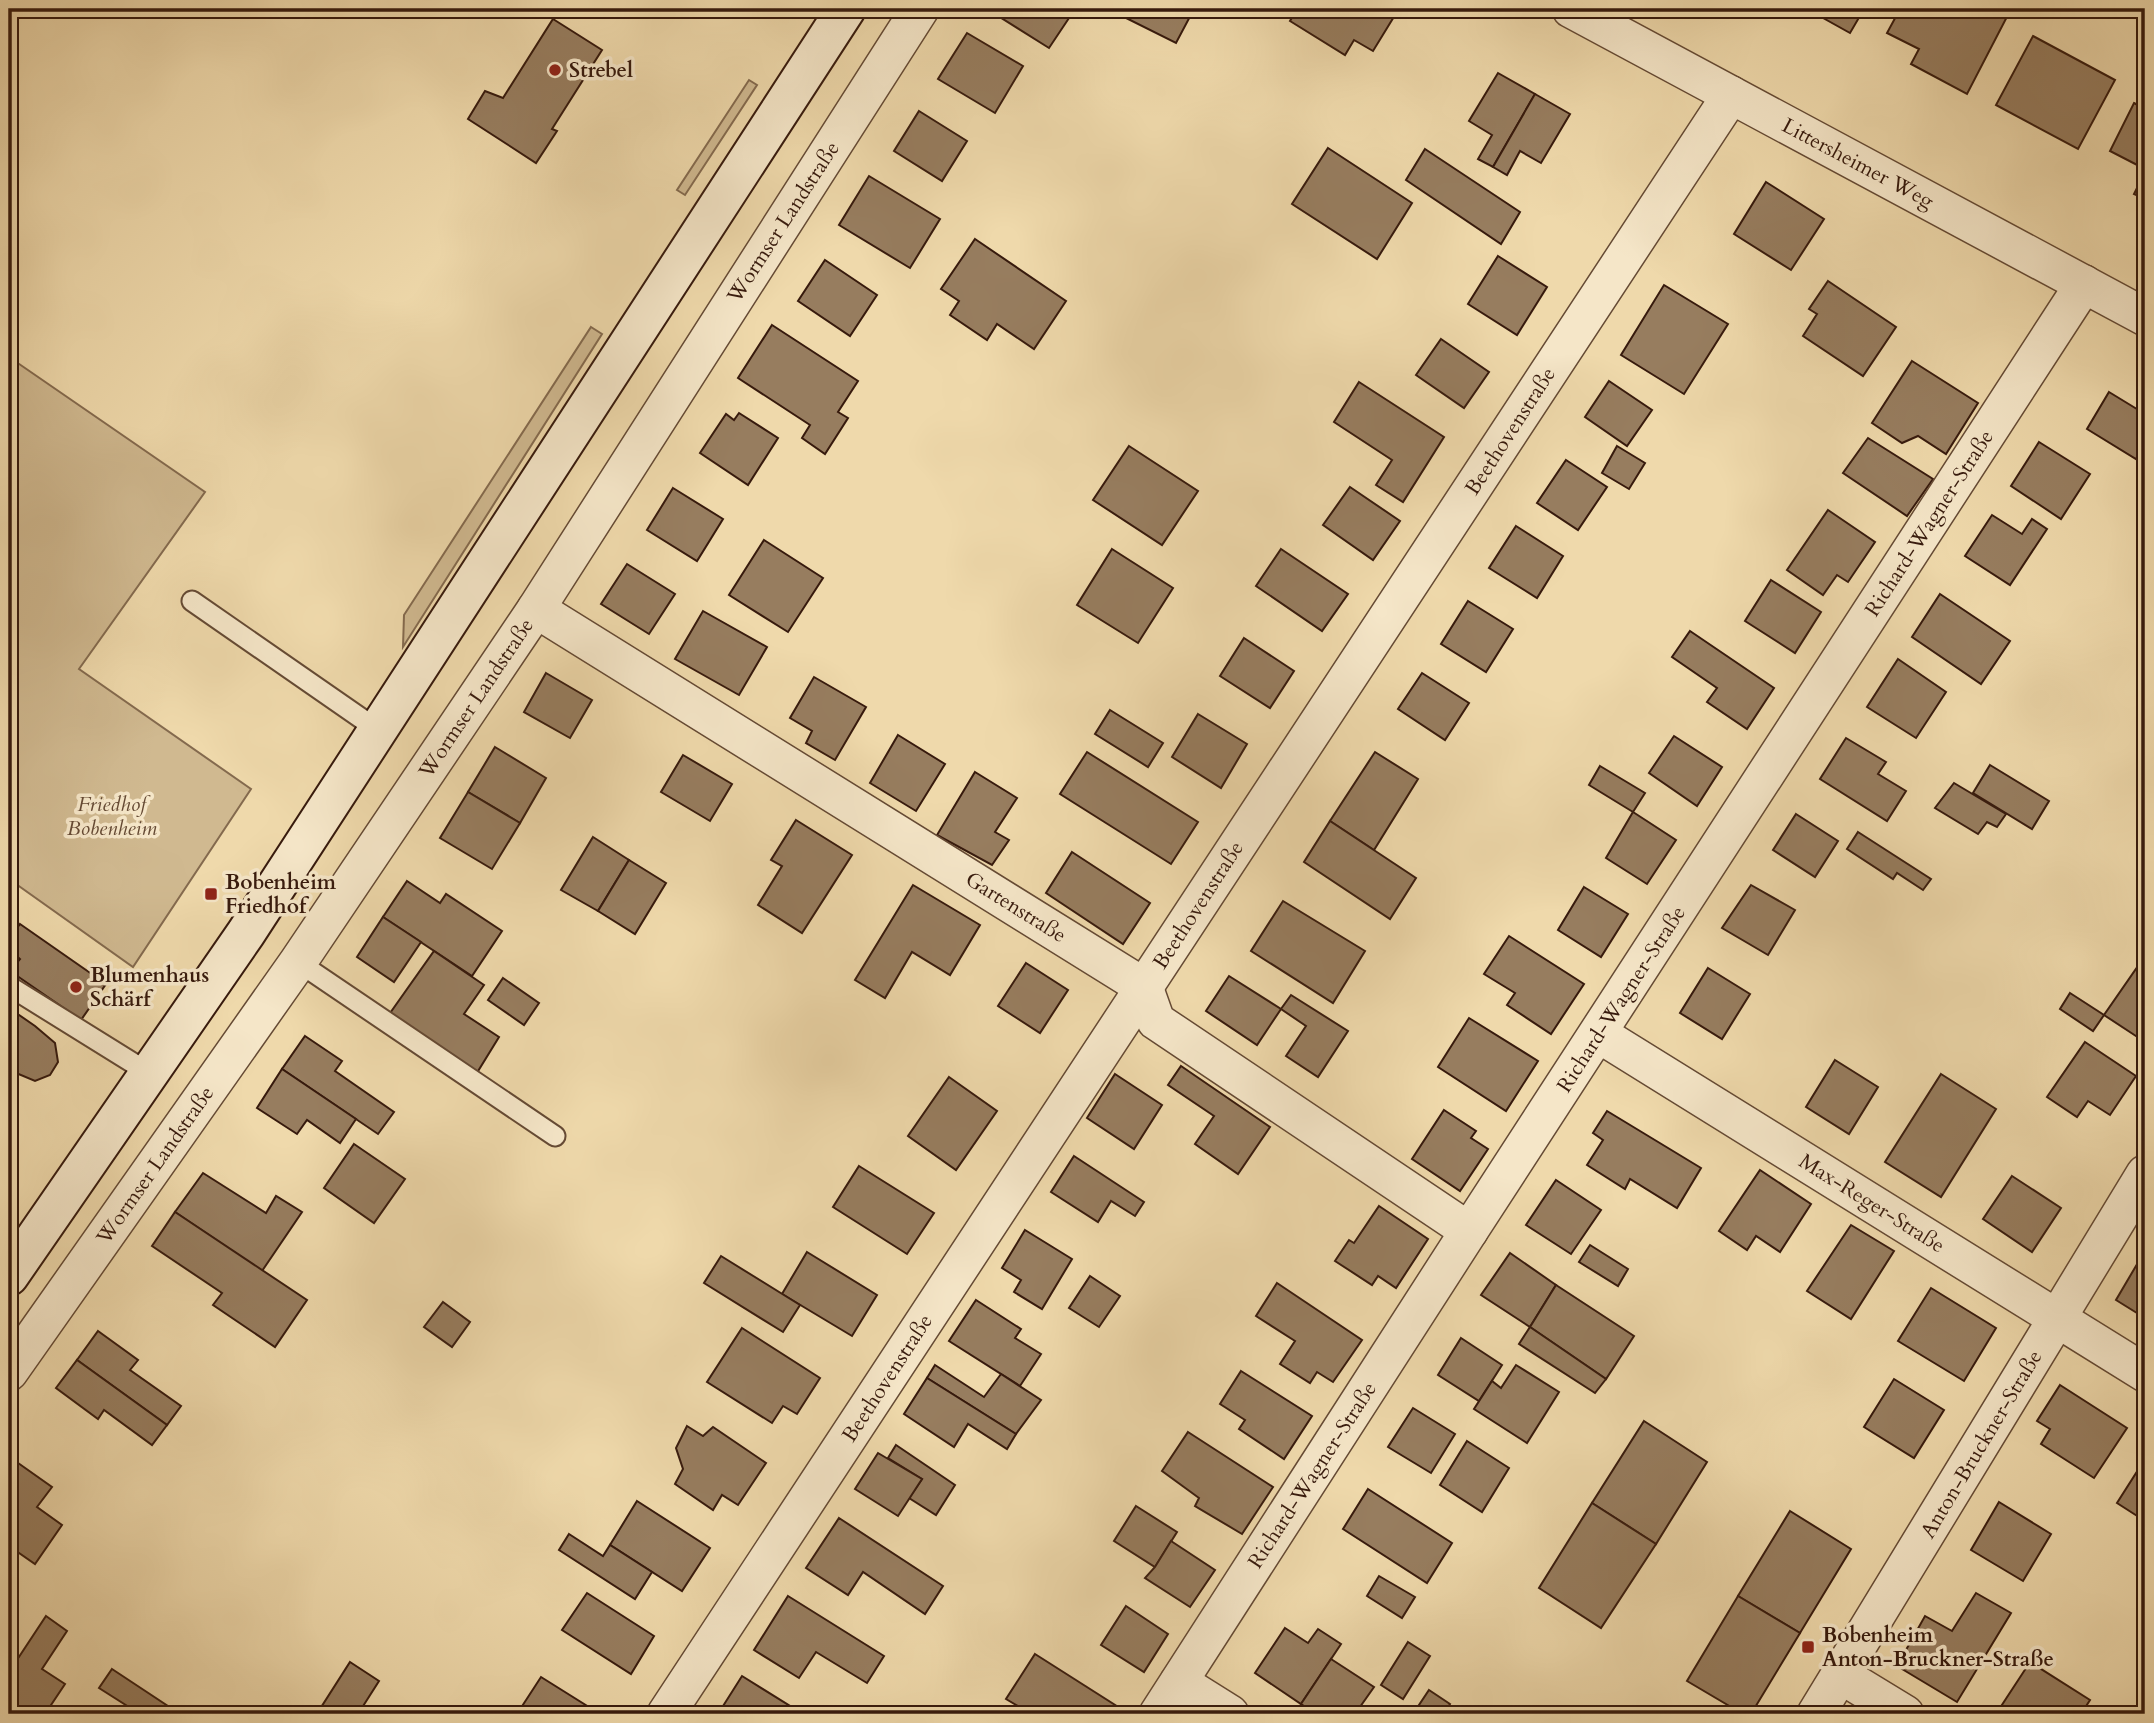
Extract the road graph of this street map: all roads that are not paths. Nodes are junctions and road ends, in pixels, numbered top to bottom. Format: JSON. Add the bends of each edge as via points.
{"nodes":[{"id":1,"x":846,"y":9,"type":"edge"},
{"id":2,"x":920,"y":9,"type":"edge"},
{"id":3,"x":1571,"y":9,"type":"edge"},
{"id":4,"x":1731,"y":95,"type":"junction"},
{"id":5,"x":2084,"y":284,"type":"junction"},
{"id":6,"x":2145,"y":317,"type":"edge"},
{"id":7,"x":192,"y":601,"type":"dead end"},
{"id":8,"x":536,"y":609,"type":"junction"},
{"id":9,"x":378,"y":730,"type":"junction"},
{"id":10,"x":298,"y":962,"type":"junction"},
{"id":11,"x":9,"y":986,"type":"edge"},
{"id":12,"x":1144,"y":987,"type":"junction"},
{"id":13,"x":1599,"y":1034,"type":"junction"},
{"id":14,"x":149,"y":1073,"type":"junction"},
{"id":15,"x":555,"y":1136,"type":"dead end"},
{"id":16,"x":2145,"y":1174,"type":"edge"},
{"id":17,"x":1469,"y":1231,"type":"junction"},
{"id":18,"x":9,"y":1276,"type":"edge"},
{"id":19,"x":2058,"y":1318,"type":"junction"},
{"id":20,"x":9,"y":1372,"type":"edge"},
{"id":21,"x":2145,"y":1373,"type":"edge"},
{"id":22,"x":1840,"y":1675,"type":"junction"},
{"id":23,"x":1179,"y":1682,"type":"junction"},
{"id":24,"x":666,"y":1714,"type":"edge"},
{"id":25,"x":1158,"y":1714,"type":"edge"},
{"id":26,"x":1230,"y":1714,"type":"edge"},
{"id":27,"x":1816,"y":1714,"type":"edge"},
{"id":28,"x":1905,"y":1714,"type":"edge"}],
"edges":[{"from":1,"to":9,"type":"main road"},
{"from":2,"to":8,"type":"street","name":"Wormser Landstraße"},
{"from":3,"to":4,"type":"street","name":"Littersheimer Weg"},
{"from":4,"to":5,"type":"street","name":"Littersheimer Weg"},
{"from":4,"to":12,"type":"street","name":"Beethovenstraße"},
{"from":5,"to":6,"type":"street","name":"Littersheimer Weg"},
{"from":5,"to":13,"type":"street","name":"Richard-Wagner-Straße"},
{"from":7,"to":9,"type":"lane"},
{"from":8,"to":10,"type":"street","name":"Wormser Landstraße"},
{"from":8,"to":12,"type":"street","name":"Gartenstraße"},
{"from":9,"to":14,"type":"main road"},
{"from":10,"to":15,"type":"lane"},
{"from":10,"to":20,"type":"street","name":"Wormser Landstraße"},
{"from":11,"to":14,"type":"lane"},
{"from":12,"to":17,"type":"street","via":[[1156,1021]]},
{"from":12,"to":24,"type":"street","name":"Beethovenstraße"},
{"from":13,"to":17,"type":"street","name":"Richard-Wagner-Straße"},
{"from":13,"to":19,"type":"street","name":"Max-Reger-Straße"},
{"from":14,"to":18,"type":"main road"},
{"from":16,"to":19,"type":"street","name":"Anton-Bruckner-Straße"},
{"from":17,"to":23,"type":"street","name":"Richard-Wagner-Straße"},
{"from":19,"to":21,"type":"street","name":"Max-Reger-Straße"},
{"from":19,"to":22,"type":"street","name":"Anton-Bruckner-Straße"},
{"from":22,"to":27,"type":"street","name":"Anton-Bruckner-Straße"},
{"from":22,"to":28,"type":"street"},
{"from":23,"to":25,"type":"street","name":"Richard-Wagner-Straße"},
{"from":23,"to":26,"type":"street"}]}
